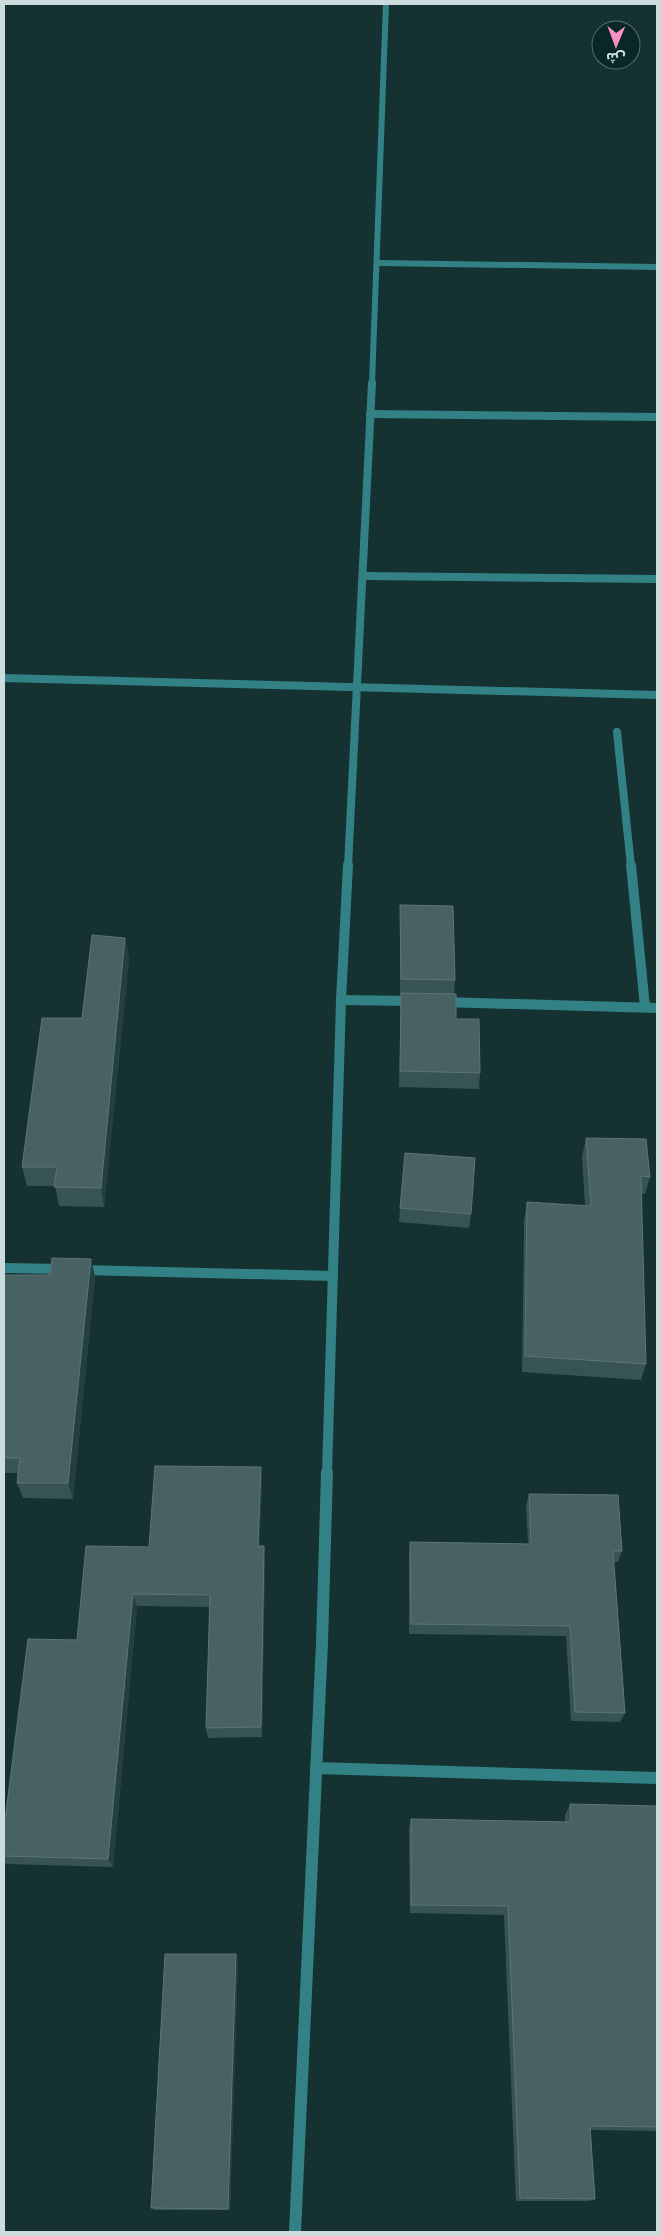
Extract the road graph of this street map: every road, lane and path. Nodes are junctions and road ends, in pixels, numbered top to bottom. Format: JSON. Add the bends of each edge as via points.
{"nodes":[{"id":1,"x":386,"y":4,"type":"edge"},
{"id":2,"x":378,"y":263,"type":"junction"},
{"id":3,"x":657,"y":267,"type":"edge"},
{"id":4,"x":370,"y":414,"type":"junction"},
{"id":5,"x":657,"y":416,"type":"edge"},
{"id":6,"x":364,"y":576,"type":"junction"},
{"id":7,"x":657,"y":578,"type":"edge"},
{"id":8,"x":4,"y":678,"type":"edge"},
{"id":9,"x":358,"y":688,"type":"junction"},
{"id":10,"x":657,"y":695,"type":"edge"},
{"id":11,"x":617,"y":732,"type":"dead end"},
{"id":12,"x":341,"y":1000,"type":"junction"},
{"id":13,"x":645,"y":1007,"type":"junction"},
{"id":14,"x":657,"y":1008,"type":"edge"},
{"id":15,"x":4,"y":1268,"type":"edge"},
{"id":16,"x":333,"y":1276,"type":"junction"},
{"id":17,"x":316,"y":1768,"type":"junction"},
{"id":18,"x":657,"y":1778,"type":"edge"},
{"id":19,"x":295,"y":2232,"type":"edge"}],
"edges":[{"from":1,"to":2,"type":"street"},
{"from":2,"to":3,"type":"street"},
{"from":2,"to":4,"type":"street"},
{"from":4,"to":5,"type":"street"},
{"from":4,"to":6,"type":"street"},
{"from":6,"to":7,"type":"street"},
{"from":6,"to":9,"type":"street"},
{"from":8,"to":9,"type":"street"},
{"from":9,"to":10,"type":"street"},
{"from":9,"to":12,"type":"street"},
{"from":11,"to":13,"type":"street"},
{"from":12,"to":13,"type":"street"},
{"from":12,"to":16,"type":"street"},
{"from":13,"to":14,"type":"street"},
{"from":15,"to":16,"type":"street"},
{"from":16,"to":17,"type":"street"},
{"from":17,"to":18,"type":"street"},
{"from":17,"to":19,"type":"street"}]}
